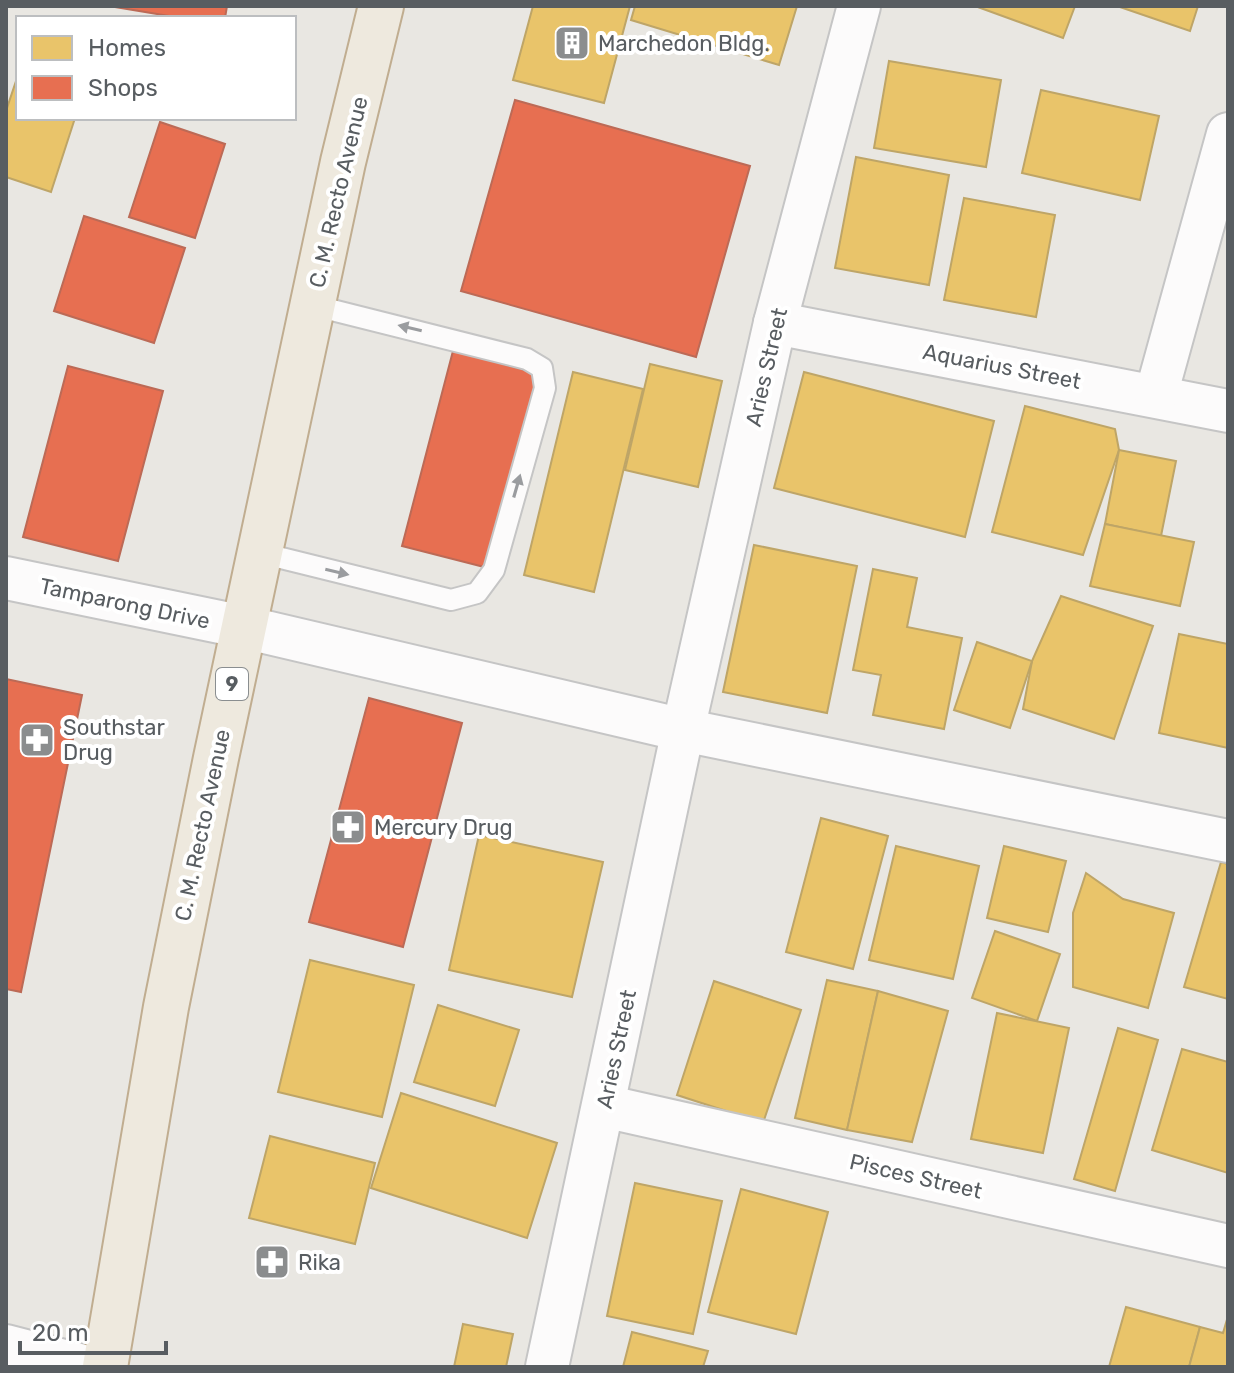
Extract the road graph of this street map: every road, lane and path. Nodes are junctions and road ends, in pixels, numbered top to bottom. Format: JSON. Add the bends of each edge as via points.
{"nodes":[{"id":1,"x":381,"y":6,"type":"edge"},
{"id":2,"x":859,"y":6,"type":"edge"},
{"id":3,"x":1228,"y":134,"type":"edge"},
{"id":4,"x":312,"y":305,"type":"junction"},
{"id":5,"x":775,"y":323,"type":"junction"},
{"id":6,"x":1156,"y":395,"type":"junction"},
{"id":7,"x":1228,"y":411,"type":"edge"},
{"id":8,"x":261,"y":553,"type":"junction"},
{"id":9,"x":6,"y":578,"type":"edge"},
{"id":10,"x":244,"y":627,"type":"junction"},
{"id":11,"x":683,"y":730,"type":"junction"},
{"id":12,"x":1228,"y":841,"type":"edge"},
{"id":13,"x":604,"y":1106,"type":"junction"},
{"id":14,"x":1228,"y":1246,"type":"edge"},
{"id":15,"x":6,"y":1346,"type":"edge"},
{"id":16,"x":87,"y":1367,"type":"edge"},
{"id":17,"x":105,"y":1367,"type":"edge"},
{"id":18,"x":547,"y":1367,"type":"edge"}],
"edges":[{"from":1,"to":4,"type":"highway","name":"C. M. Recto Avenue","number":"9"},
{"from":2,"to":5,"type":"street","name":"Aries Street"},
{"from":3,"to":6,"type":"street"},
{"from":4,"to":8,"type":"highway","name":"C. M. Recto Avenue","number":"9"},
{"from":8,"to":4,"type":"lane","one_way":true,"via":[[451,600],[477,593],[494,570],[545,388],[542,368],[527,359]]},
{"from":5,"to":6,"type":"street","name":"Aquarius Street"},
{"from":5,"to":11,"type":"street","name":"Aries Street"},
{"from":6,"to":7,"type":"street","name":"Aquarius Street"},
{"from":8,"to":10,"type":"highway","name":"C. M. Recto Avenue","number":"9"},
{"from":9,"to":10,"type":"street","name":"Tamparong Drive"},
{"from":10,"to":11,"type":"street"},
{"from":10,"to":17,"type":"highway","name":"C. M. Recto Avenue","number":"9","via":[[166,1007]]},
{"from":11,"to":12,"type":"street"},
{"from":11,"to":13,"type":"street","name":"Aries Street"},
{"from":13,"to":14,"type":"street","name":"Pisces Street"},
{"from":13,"to":18,"type":"street","name":"Aries Street"},
{"from":15,"to":16,"type":"street"}]}
